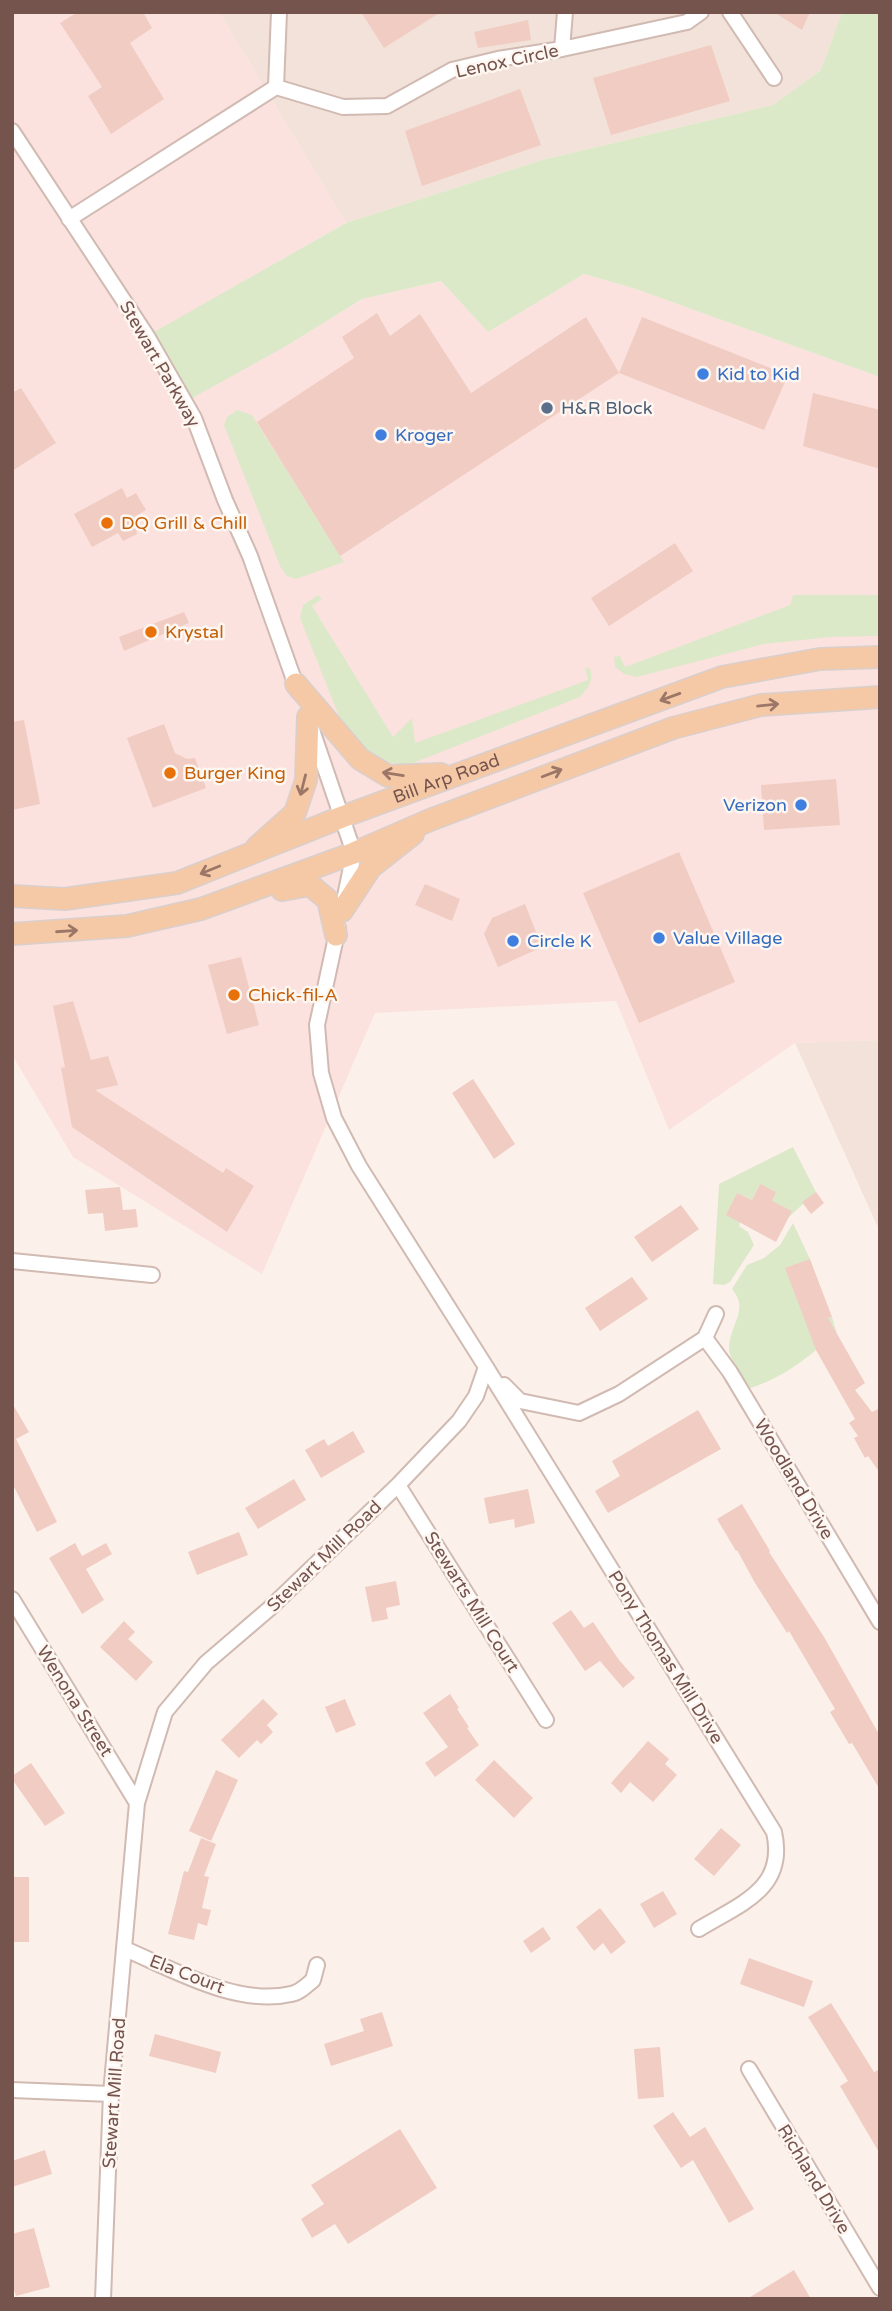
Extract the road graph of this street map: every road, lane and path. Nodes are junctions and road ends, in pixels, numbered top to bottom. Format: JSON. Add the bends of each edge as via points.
{"nodes":[{"id":1,"x":279,"y":12,"type":"edge"},
{"id":2,"x":565,"y":12,"type":"edge"},
{"id":3,"x":701,"y":12,"type":"edge"},
{"id":4,"x":730,"y":12,"type":"edge"},
{"id":5,"x":562,"y":50,"type":"junction"},
{"id":6,"x":774,"y":78,"type":"dead end"},
{"id":7,"x":276,"y":87,"type":"junction"},
{"id":8,"x":12,"y":131,"type":"edge"},
{"id":9,"x":69,"y":219,"type":"junction"},
{"id":10,"x":880,"y":657,"type":"edge"},
{"id":11,"x":296,"y":684,"type":"junction"},
{"id":12,"x":880,"y":697,"type":"edge"},
{"id":13,"x":307,"y":718,"type":"junction"},
{"id":14,"x":460,"y":774,"type":"junction"},
{"id":15,"x":342,"y":817,"type":"junction"},
{"id":16,"x":430,"y":820,"type":"junction"},
{"id":17,"x":354,"y":853,"type":"junction"},
{"id":18,"x":246,"y":856,"type":"junction"},
{"id":19,"x":12,"y":896,"type":"edge"},
{"id":20,"x":201,"y":909,"type":"junction"},
{"id":21,"x":342,"y":911,"type":"junction"},
{"id":22,"x":12,"y":933,"type":"edge"},
{"id":23,"x":336,"y":935,"type":"junction"},
{"id":24,"x":12,"y":1261,"type":"edge"},
{"id":25,"x":152,"y":1275,"type":"dead end"},
{"id":26,"x":716,"y":1314,"type":"dead end"},
{"id":27,"x":705,"y":1338,"type":"junction"},
{"id":28,"x":486,"y":1367,"type":"junction"},
{"id":29,"x":398,"y":1485,"type":"junction"},
{"id":30,"x":15,"y":1609,"type":"edge"},
{"id":31,"x":880,"y":1622,"type":"edge"},
{"id":32,"x":546,"y":1720,"type":"dead end"},
{"id":33,"x":138,"y":1803,"type":"junction"},
{"id":34,"x":699,"y":1929,"type":"dead end"},
{"id":35,"x":125,"y":1949,"type":"junction"},
{"id":36,"x":317,"y":1965,"type":"dead end"},
{"id":37,"x":749,"y":2069,"type":"dead end"},
{"id":38,"x":12,"y":2090,"type":"edge"},
{"id":39,"x":111,"y":2094,"type":"junction"},
{"id":40,"x":880,"y":2288,"type":"edge"},
{"id":41,"x":103,"y":2299,"type":"edge"}],
"edges":[{"from":1,"to":7,"type":"street"},
{"from":2,"to":5,"type":"street"},
{"from":3,"to":5,"type":"street","name":"Lenox Circle","via":[[687,22]]},
{"from":4,"to":6,"type":"street"},
{"from":5,"to":7,"type":"street","name":"Lenox Circle","via":[[452,70],[387,106],[344,107]]},
{"from":7,"to":9,"type":"street"},
{"from":8,"to":9,"type":"street","name":"Stewart Parkway"},
{"from":9,"to":11,"type":"street","name":"Stewart Parkway","via":[[148,336],[194,418]]},
{"from":10,"to":14,"type":"main road","name":"Bill Arp Road","one_way":true,"via":[[820,659],[722,677]]},
{"from":11,"to":13,"type":"street","name":"Stewart Parkway"},
{"from":14,"to":11,"type":"main road","one_way":true,"via":[[388,776],[360,759]]},
{"from":16,"to":12,"type":"main road","name":"Bill Arp Road","one_way":true,"via":[[673,728],[761,705]]},
{"from":13,"to":15,"type":"street","name":"Stewart Parkway"},
{"from":13,"to":18,"type":"main road","one_way":true,"via":[[306,780],[295,813]]},
{"from":14,"to":15,"type":"main road","name":"Bill Arp Road"},
{"from":15,"to":17,"type":"street","name":"Stewart Parkway"},
{"from":15,"to":18,"type":"main road","name":"Bill Arp Road"},
{"from":16,"to":17,"type":"main road","name":"Bill Arp Road"},
{"from":16,"to":21,"type":"main road","via":[[372,867]]},
{"from":17,"to":20,"type":"main road","name":"Bill Arp Road"},
{"from":17,"to":21,"type":"street"},
{"from":18,"to":19,"type":"main road","name":"Bill Arp Road","one_way":true,"via":[[177,883],[65,899]]},
{"from":22,"to":20,"type":"main road","name":"Bill Arp Road","one_way":true,"via":[[127,926]]},
{"from":20,"to":23,"type":"main road","via":[[310,885],[328,900]]},
{"from":21,"to":23,"type":"street"},
{"from":23,"to":28,"type":"street","via":[[317,1026],[321,1073],[334,1118],[359,1166]]},
{"from":24,"to":25,"type":"street"},
{"from":26,"to":27,"type":"street"},
{"from":27,"to":28,"type":"street","via":[[619,1394],[579,1413],[520,1401]]},
{"from":27,"to":31,"type":"street","name":"Woodland Drive"},
{"from":28,"to":29,"type":"street","name":"Stewart Mill Road","via":[[476,1396],[459,1421]]},
{"from":28,"to":34,"type":"street","name":"Pony Thomas Mill Drive","via":[[774,1832],[777,1862],[762,1889]]},
{"from":29,"to":32,"type":"street","name":"Stewarts Mill Court"},
{"from":29,"to":33,"type":"street","name":"Stewart Mill Road","via":[[206,1663],[165,1712]]},
{"from":30,"to":33,"type":"street","name":"Wenona Street"},
{"from":33,"to":35,"type":"street","name":"Stewart Mill Road"},
{"from":35,"to":36,"type":"street","name":"Ela Court","via":[[210,1986],[264,1998],[293,1994],[313,1980]]},
{"from":35,"to":39,"type":"street","name":"Stewart Mill Road"},
{"from":37,"to":40,"type":"street","name":"Richland Drive"},
{"from":38,"to":39,"type":"street"},
{"from":39,"to":41,"type":"street","name":"Stewart Mill Road"}]}
